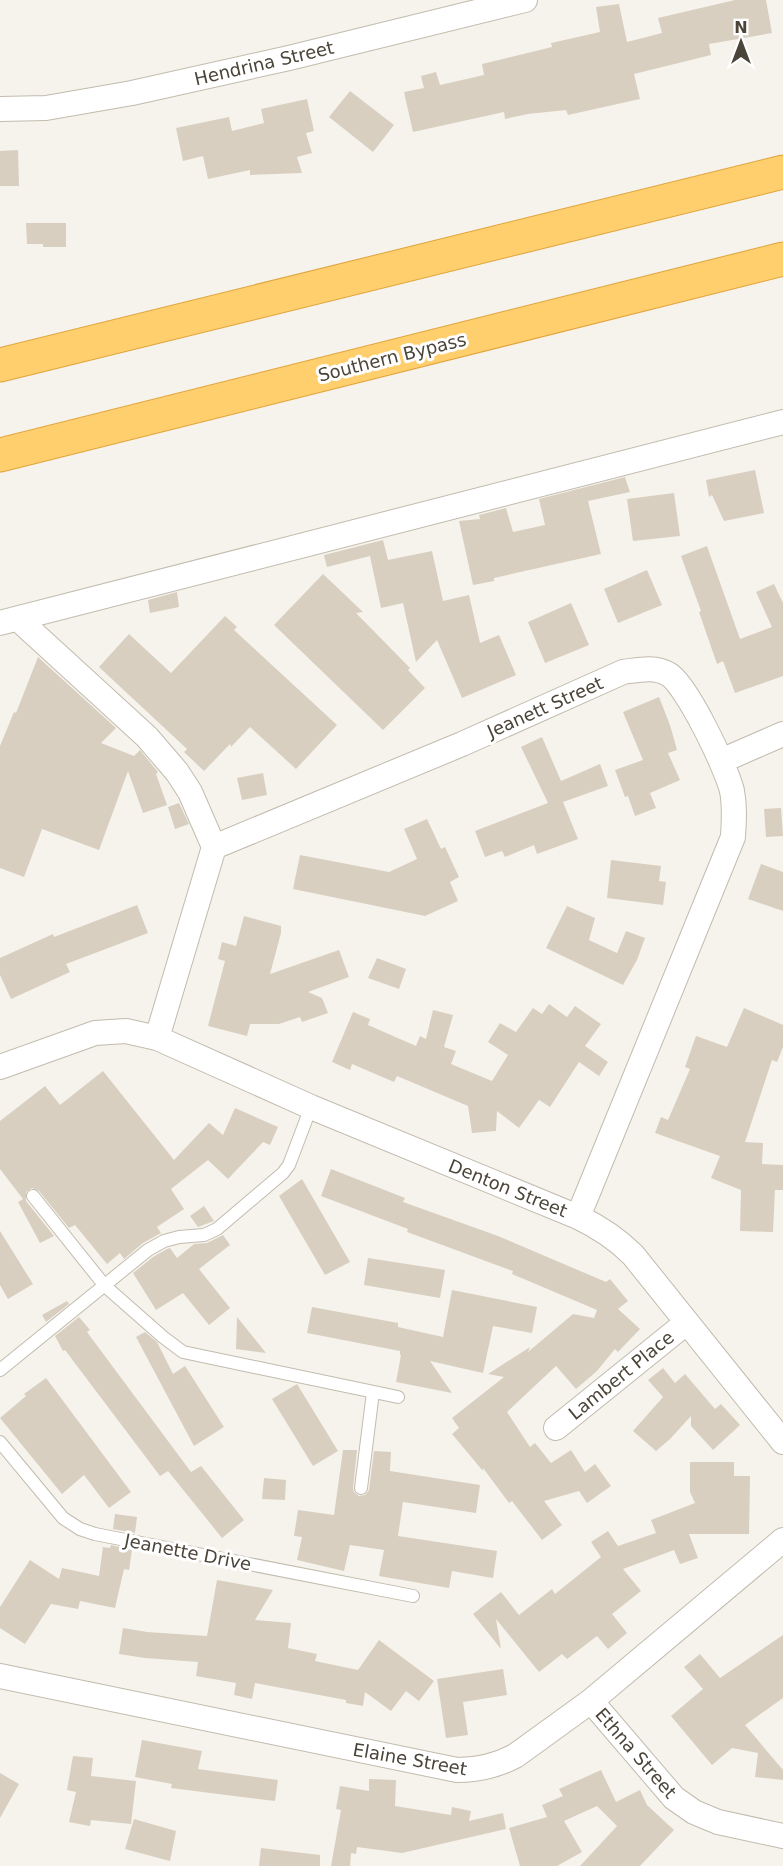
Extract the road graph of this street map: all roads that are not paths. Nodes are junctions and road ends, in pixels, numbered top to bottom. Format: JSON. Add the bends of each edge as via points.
{"nodes":[{"id":1,"x":525,"y":0,"type":"edge"},
{"id":2,"x":480,"y":6,"type":"edge"},
{"id":3,"x":0,"y":109,"type":"edge"},
{"id":4,"x":783,"y":172,"type":"edge"},
{"id":5,"x":783,"y":259,"type":"edge"},
{"id":6,"x":0,"y":364,"type":"edge"},
{"id":7,"x":783,"y":422,"type":"edge"},
{"id":8,"x":0,"y":455,"type":"edge"},
{"id":9,"x":9,"y":621,"type":"edge"},
{"id":10,"x":783,"y":734,"type":"edge"},
{"id":11,"x":721,"y":761,"type":"junction"},
{"id":12,"x":213,"y":847,"type":"junction"},
{"id":13,"x":157,"y":1038,"type":"junction"},
{"id":14,"x":0,"y":1067,"type":"edge"},
{"id":15,"x":312,"y":1107,"type":"junction"},
{"id":16,"x":33,"y":1196,"type":"dead end"},
{"id":17,"x":578,"y":1217,"type":"junction"},
{"id":18,"x":105,"y":1286,"type":"junction"},
{"id":19,"x":686,"y":1323,"type":"junction"},
{"id":20,"x":0,"y":1370,"type":"edge"},
{"id":21,"x":374,"y":1392,"type":"junction"},
{"id":22,"x":398,"y":1397,"type":"dead end"},
{"id":23,"x":556,"y":1428,"type":"dead end"},
{"id":24,"x":0,"y":1442,"type":"edge"},
{"id":25,"x":783,"y":1442,"type":"edge"},
{"id":26,"x":361,"y":1488,"type":"dead end"},
{"id":27,"x":783,"y":1540,"type":"edge"},
{"id":28,"x":412,"y":1596,"type":"dead end"},
{"id":29,"x":0,"y":1676,"type":"edge"},
{"id":30,"x":591,"y":1701,"type":"junction"},
{"id":31,"x":783,"y":1836,"type":"edge"}],
"edges":[{"from":1,"to":2,"type":"street","name":"Hendrina Street"},
{"from":2,"to":3,"type":"street","name":"Hendrina Street","via":[[289,58],[132,93],[46,108]]},
{"from":4,"to":6,"type":"highway"},
{"from":5,"to":8,"type":"highway","name":"Southern Bypass"},
{"from":7,"to":9,"type":"street"},
{"from":9,"to":12,"type":"street","via":[[79,674],[153,743],[190,792]]},
{"from":10,"to":11,"type":"street"},
{"from":11,"to":12,"type":"street","name":"Jeanett Street","via":[[671,675],[658,669],[623,672],[462,744]]},
{"from":11,"to":17,"type":"street","name":"Jeanett Street","via":[[735,806],[733,837]]},
{"from":12,"to":13,"type":"street"},
{"from":13,"to":14,"type":"street","via":[[126,1031],[95,1032]]},
{"from":13,"to":15,"type":"street","name":"Denton Street"},
{"from":15,"to":17,"type":"street","name":"Denton Street"},
{"from":15,"to":18,"type":"lane","via":[[283,1173],[217,1228],[204,1235],[164,1241]]},
{"from":16,"to":18,"type":"lane"},
{"from":17,"to":19,"type":"street","name":"Denton Street","via":[[602,1228],[621,1243]]},
{"from":18,"to":20,"type":"lane"},
{"from":18,"to":21,"type":"lane","via":[[183,1352]]},
{"from":19,"to":23,"type":"street","name":"Lambert Place"},
{"from":19,"to":25,"type":"street","name":"Denton Street"},
{"from":21,"to":22,"type":"lane"},
{"from":21,"to":26,"type":"lane"},
{"from":24,"to":28,"type":"lane","name":"Jeanette Drive","via":[[63,1518],[87,1532]]},
{"from":27,"to":30,"type":"street","name":"Elaine Street"},
{"from":29,"to":30,"type":"street","name":"Elaine Street","via":[[457,1770],[476,1770],[516,1756]]},
{"from":30,"to":31,"type":"street","name":"Ethna Street","via":[[674,1798],[718,1822]]}]}
